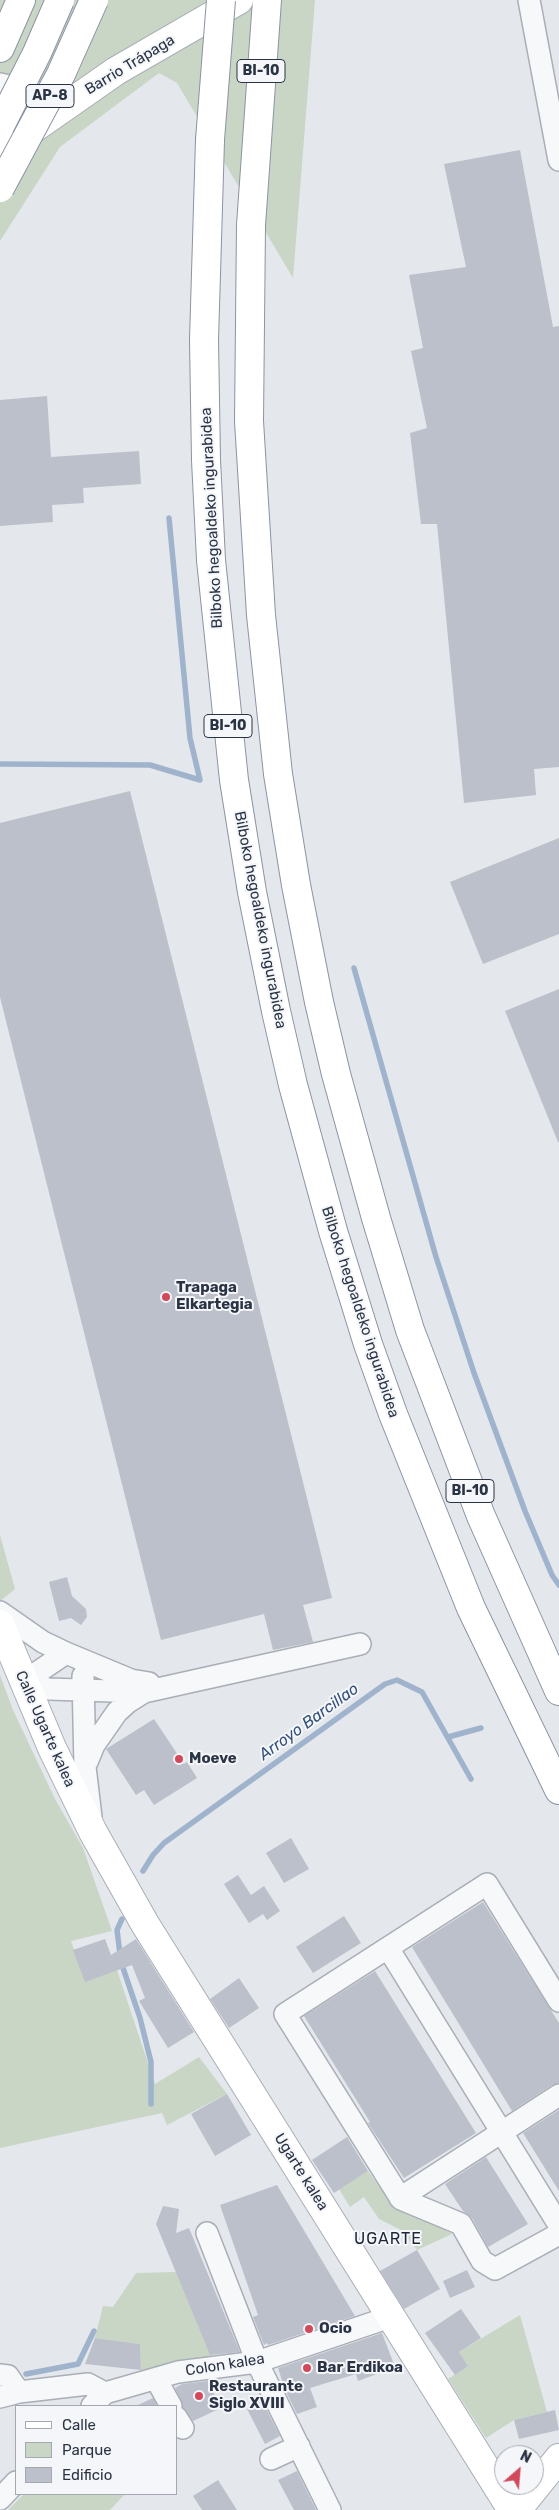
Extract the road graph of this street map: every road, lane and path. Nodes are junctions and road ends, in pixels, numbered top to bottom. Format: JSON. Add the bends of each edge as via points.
{"nodes":[{"id":1,"x":22,"y":0,"type":"edge"},
{"id":2,"x":60,"y":0,"type":"edge"},
{"id":3,"x":94,"y":0,"type":"edge"},
{"id":4,"x":221,"y":0,"type":"edge"},
{"id":5,"x":239,"y":0,"type":"edge"},
{"id":6,"x":267,"y":0,"type":"edge"},
{"id":7,"x":529,"y":0,"type":"edge"},
{"id":8,"x":0,"y":48,"type":"edge"},
{"id":9,"x":0,"y":84,"type":"edge"},
{"id":10,"x":72,"y":100,"type":"junction"},
{"id":11,"x":0,"y":126,"type":"edge"},
{"id":12,"x":0,"y":152,"type":"edge"},
{"id":13,"x":559,"y":160,"type":"edge"},
{"id":14,"x":0,"y":188,"type":"edge"},
{"id":15,"x":1,"y":1623,"type":"edge"},
{"id":16,"x":360,"y":1644,"type":"dead end"},
{"id":17,"x":74,"y":1657,"type":"junction"},
{"id":18,"x":33,"y":1684,"type":"junction"},
{"id":19,"x":176,"y":1686,"type":"junction"},
{"id":20,"x":84,"y":1690,"type":"junction"},
{"id":21,"x":559,"y":1691,"type":"edge"},
{"id":22,"x":144,"y":1692,"type":"junction"},
{"id":23,"x":52,"y":1748,"type":"junction"},
{"id":24,"x":85,"y":1766,"type":"junction"},
{"id":25,"x":559,"y":1790,"type":"edge"},
{"id":26,"x":93,"y":1832,"type":"junction"},
{"id":27,"x":388,"y":1948,"type":"junction"},
{"id":28,"x":559,"y":2001,"type":"edge"},
{"id":29,"x":559,"y":2095,"type":"edge"},
{"id":30,"x":502,"y":2132,"type":"junction"},
{"id":31,"x":400,"y":2198,"type":"junction"},
{"id":32,"x":559,"y":2225,"type":"edge"},
{"id":33,"x":207,"y":2233,"type":"dead end"},
{"id":34,"x":559,"y":2234,"type":"edge"},
{"id":35,"x":390,"y":2318,"type":"junction"},
{"id":36,"x":257,"y":2362,"type":"junction"},
{"id":37,"x":0,"y":2376,"type":"edge"},
{"id":38,"x":156,"y":2379,"type":"junction"},
{"id":39,"x":10,"y":2395,"type":"edge"},
{"id":40,"x":98,"y":2400,"type":"edge"},
{"id":41,"x":170,"y":2405,"type":"edge"},
{"id":42,"x":299,"y":2446,"type":"junction"},
{"id":43,"x":271,"y":2459,"type":"dead end"},
{"id":44,"x":547,"y":2467,"type":"edge"},
{"id":45,"x":493,"y":2469,"type":"edge"},
{"id":46,"x":15,"y":2483,"type":"edge"},
{"id":47,"x":0,"y":2499,"type":"edge"},
{"id":48,"x":330,"y":2510,"type":"edge"},
{"id":49,"x":512,"y":2510,"type":"edge"},
{"id":50,"x":517,"y":2510,"type":"edge"}],
"edges":[{"from":1,"to":8,"type":"main road"},
{"from":2,"to":11,"type":"main road","number":"AP-8","bridge":true},
{"from":3,"to":14,"type":"main road","number":"AP-8","bridge":true,"via":[[61,74]]},
{"from":4,"to":25,"type":"main road","name":"Bilboko hegoaldeko ingurabidea","number":"BI-10","bridge":true,"via":[[210,140],[204,340],[206,451],[212,560],[234,780],[252,892],[293,1085],[368,1344],[466,1596]]},
{"from":5,"to":10,"type":"main road","name":"Barrio Trápaga"},
{"from":6,"to":21,"type":"main road","number":"BI-10","via":[[250,225],[248,340],[256,557],[278,774],[319,1002],[356,1149],[410,1330],[480,1516]]},
{"from":7,"to":13,"type":"street"},
{"from":9,"to":10,"type":"street"},
{"from":10,"to":12,"type":"main road","name":"Barrio Trápaga"},
{"from":15,"to":17,"type":"street"},
{"from":15,"to":18,"type":"street","via":[[21,1669]]},
{"from":15,"to":23,"type":"main road","name":"Calle Ugarte kalea"},
{"from":16,"to":19,"type":"street"},
{"from":17,"to":18,"type":"street","via":[[38,1672]]},
{"from":17,"to":19,"type":"street","via":[[131,1680]]},
{"from":17,"to":20,"type":"street"},
{"from":18,"to":20,"type":"street","via":[[48,1689]]},
{"from":18,"to":23,"type":"street","via":[[34,1700],[49,1731]]},
{"from":19,"to":22,"type":"street"},
{"from":20,"to":22,"type":"street"},
{"from":20,"to":24,"type":"street"},
{"from":22,"to":24,"type":"street","via":[[128,1702],[105,1727]]},
{"from":23,"to":26,"type":"main road","name":"Calle Ugarte kalea"},
{"from":24,"to":26,"type":"street"},
{"from":26,"to":35,"type":"main road","name":"Ugarte kalea","via":[[150,1932]]},
{"from":27,"to":28,"type":"street","via":[[487,1884]]},
{"from":27,"to":30,"type":"street"},
{"from":27,"to":31,"type":"street","via":[[285,2014]]},
{"from":29,"to":30,"type":"street"},
{"from":30,"to":31,"type":"street"},
{"from":30,"to":32,"type":"street"},
{"from":31,"to":34,"type":"street","via":[[460,2224],[482,2261],[495,2269]]},
{"from":33,"to":36,"type":"street"},
{"from":35,"to":36,"type":"street","name":"Colon kalea"},
{"from":35,"to":45,"type":"main road","name":"Ugarte kalea"},
{"from":36,"to":38,"type":"street","name":"Colon kalea","via":[[178,2372]]},
{"from":36,"to":42,"type":"street"},
{"from":37,"to":39,"type":"street","via":[[8,2376]]},
{"from":38,"to":40,"type":"street","name":"Colon kalea"},
{"from":38,"to":41,"type":"street"},
{"from":39,"to":40,"type":"street","via":[[88,2384]]},
{"from":42,"to":43,"type":"street"},
{"from":42,"to":48,"type":"street"},
{"from":44,"to":50,"type":"main road"},
{"from":45,"to":49,"type":"main road","name":"Ugarte kalea"},
{"from":46,"to":47,"type":"street"}]}
